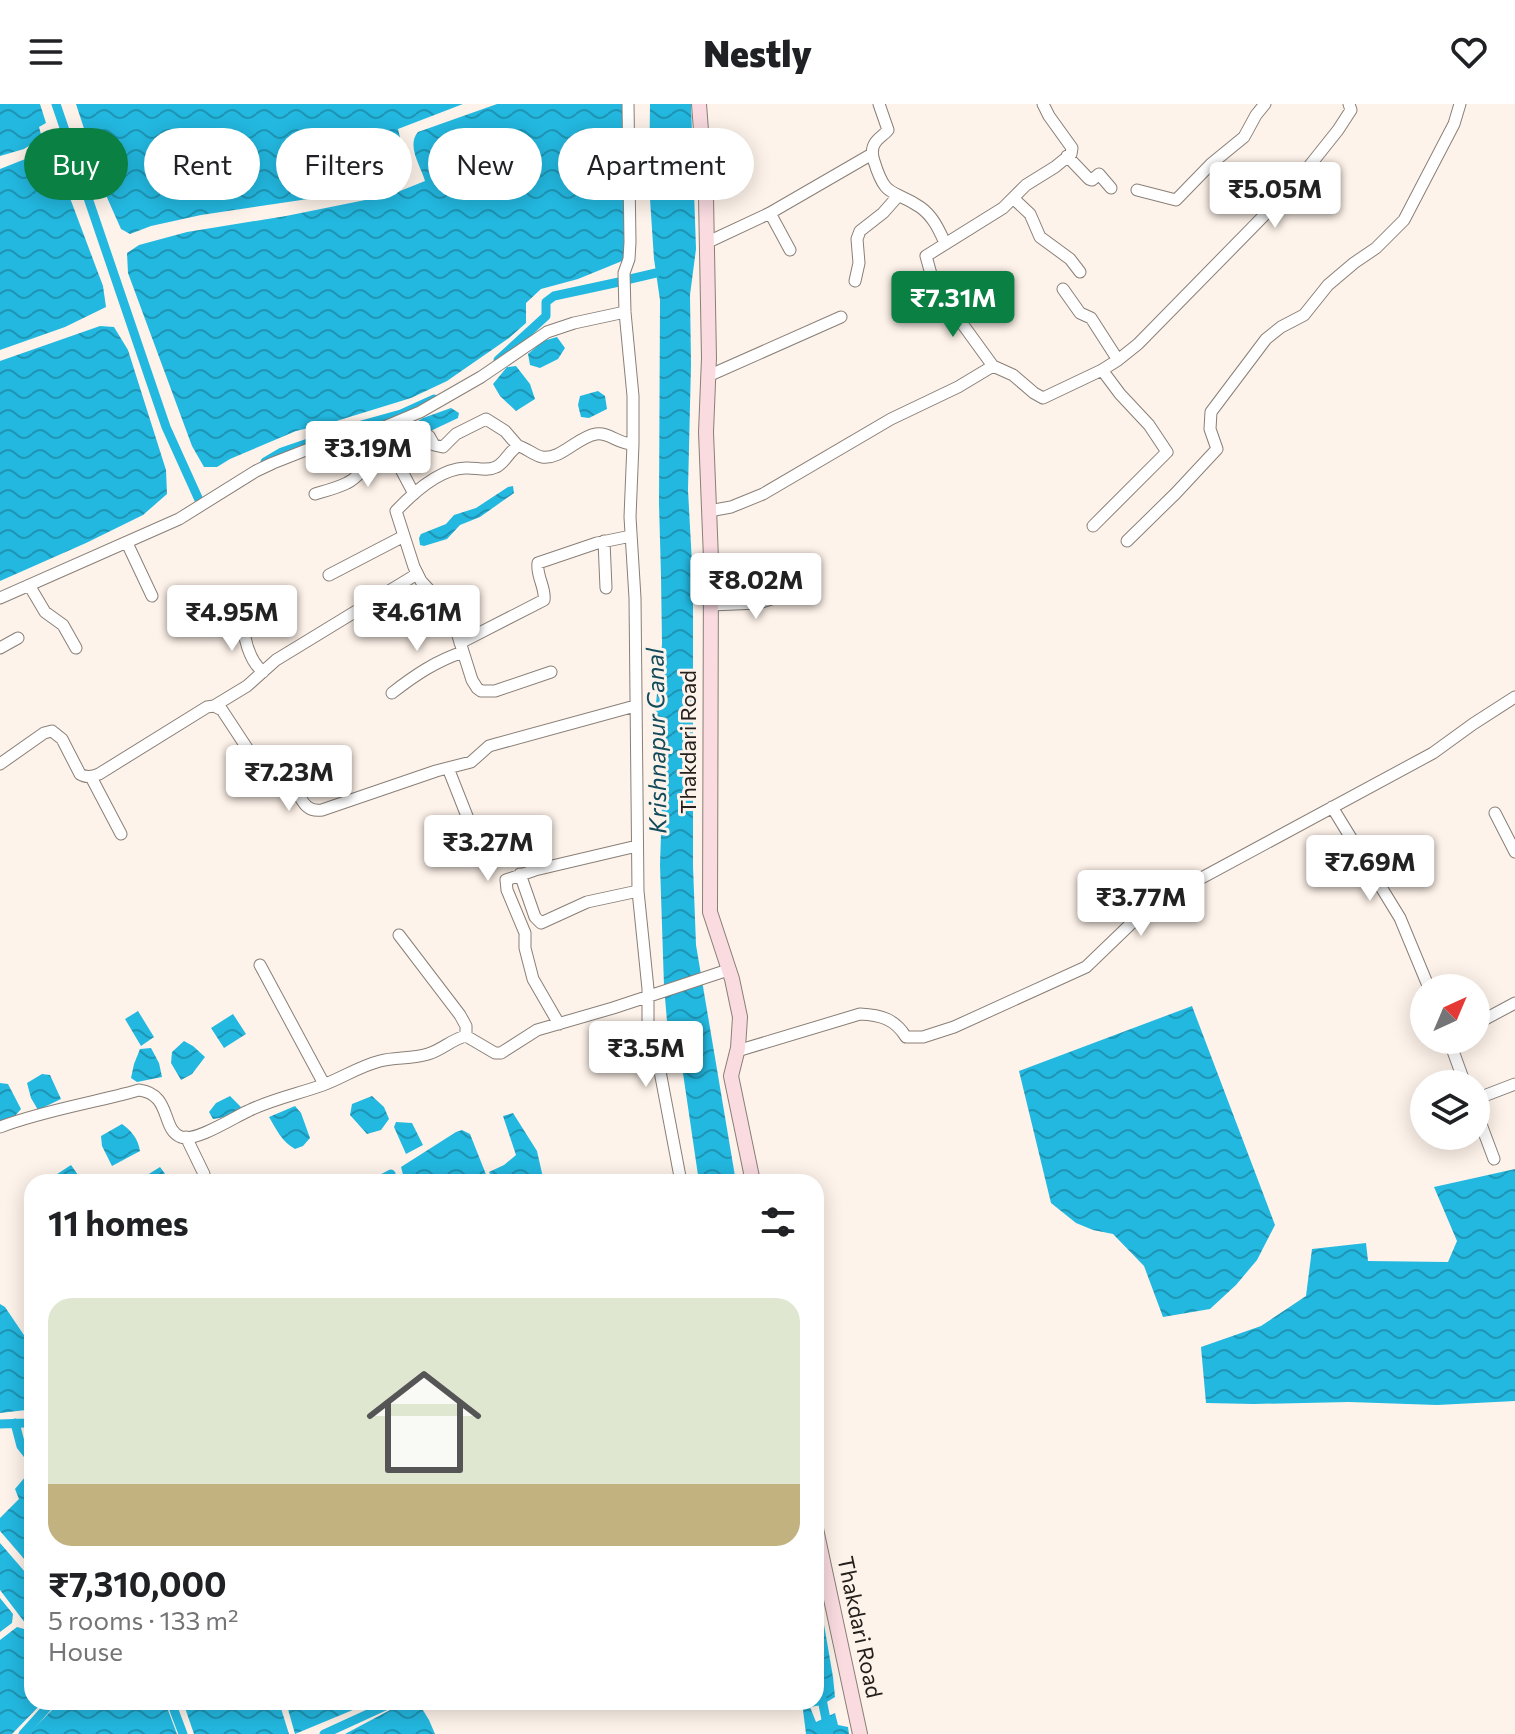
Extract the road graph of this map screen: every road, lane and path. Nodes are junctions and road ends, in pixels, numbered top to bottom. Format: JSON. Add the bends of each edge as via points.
{"nodes":[{"id":1,"x":628,"y":104,"type":"edge"},
{"id":2,"x":699,"y":104,"type":"edge"},
{"id":3,"x":879,"y":104,"type":"edge"},
{"id":4,"x":1043,"y":104,"type":"edge"},
{"id":5,"x":1265,"y":104,"type":"edge"},
{"id":6,"x":1349,"y":104,"type":"edge"},
{"id":7,"x":1460,"y":104,"type":"edge"},
{"id":8,"x":872,"y":154,"type":"junction"},
{"id":9,"x":1067,"y":156,"type":"junction"},
{"id":10,"x":1111,"y":188,"type":"dead end"},
{"id":11,"x":1137,"y":190,"type":"dead end"},
{"id":12,"x":898,"y":196,"type":"junction"},
{"id":13,"x":1013,"y":198,"type":"junction"},
{"id":14,"x":770,"y":213,"type":"junction"},
{"id":15,"x":706,"y":243,"type":"junction"},
{"id":16,"x":945,"y":243,"type":"junction"},
{"id":17,"x":790,"y":250,"type":"dead end"},
{"id":18,"x":1080,"y":272,"type":"dead end"},
{"id":19,"x":855,"y":281,"type":"dead end"},
{"id":20,"x":1063,"y":289,"type":"dead end"},
{"id":21,"x":625,"y":312,"type":"junction"},
{"id":22,"x":841,"y":317,"type":"dead end"},
{"id":23,"x":1118,"y":360,"type":"junction"},
{"id":24,"x":993,"y":366,"type":"junction"},
{"id":25,"x":1102,"y":370,"type":"junction"},
{"id":26,"x":708,"y":376,"type":"junction"},
{"id":27,"x":429,"y":436,"type":"dead end"},
{"id":28,"x":633,"y":444,"type":"junction"},
{"id":29,"x":518,"y":446,"type":"junction"},
{"id":30,"x":315,"y":494,"type":"dead end"},
{"id":31,"x":414,"y":494,"type":"junction"},
{"id":32,"x":709,"y":511,"type":"junction"},
{"id":33,"x":1093,"y":526,"type":"dead end"},
{"id":34,"x":404,"y":536,"type":"junction"},
{"id":35,"x":631,"y":536,"type":"junction"},
{"id":36,"x":604,"y":541,"type":"junction"},
{"id":37,"x":1127,"y":541,"type":"dead end"},
{"id":38,"x":127,"y":543,"type":"junction"},
{"id":39,"x":417,"y":574,"type":"junction"},
{"id":40,"x":329,"y":575,"type":"dead end"},
{"id":41,"x":29,"y":585,"type":"junction"},
{"id":42,"x":606,"y":588,"type":"dead end"},
{"id":43,"x":793,"y":592,"type":"dead end"},
{"id":44,"x":152,"y":596,"type":"dead end"},
{"id":45,"x":0,"y":598,"type":"edge"},
{"id":46,"x":711,"y":605,"type":"junction"},
{"id":47,"x":242,"y":613,"type":"dead end"},
{"id":48,"x":18,"y":638,"type":"dead end"},
{"id":49,"x":462,"y":647,"type":"junction"},
{"id":50,"x":0,"y":648,"type":"edge"},
{"id":51,"x":76,"y":648,"type":"dead end"},
{"id":52,"x":263,"y":672,"type":"junction"},
{"id":53,"x":551,"y":672,"type":"dead end"},
{"id":54,"x":392,"y":693,"type":"dead end"},
{"id":55,"x":1515,"y":697,"type":"edge"},
{"id":56,"x":214,"y":706,"type":"junction"},
{"id":57,"x":635,"y":706,"type":"junction"},
{"id":58,"x":0,"y":764,"type":"edge"},
{"id":59,"x":448,"y":768,"type":"junction"},
{"id":60,"x":91,"y":777,"type":"junction"},
{"id":61,"x":1332,"y":807,"type":"junction"},
{"id":62,"x":1495,"y":813,"type":"dead end"},
{"id":63,"x":121,"y":834,"type":"dead end"},
{"id":64,"x":476,"y":839,"type":"dead end"},
{"id":65,"x":637,"y":846,"type":"junction"},
{"id":66,"x":1515,"y":852,"type":"edge"},
{"id":67,"x":520,"y":874,"type":"junction"},
{"id":68,"x":638,"y":891,"type":"junction"},
{"id":69,"x":399,"y":935,"type":"dead end"},
{"id":70,"x":260,"y":965,"type":"dead end"},
{"id":71,"x":721,"y":972,"type":"junction"},
{"id":72,"x":1423,"y":974,"type":"edge"},
{"id":73,"x":653,"y":994,"type":"junction"},
{"id":74,"x":1515,"y":1003,"type":"edge"},
{"id":75,"x":1490,"y":1016,"type":"edge"},
{"id":76,"x":559,"y":1024,"type":"junction"},
{"id":77,"x":466,"y":1036,"type":"junction"},
{"id":78,"x":737,"y":1051,"type":"junction"},
{"id":79,"x":324,"y":1084,"type":"junction"},
{"id":80,"x":1515,"y":1084,"type":"edge"},
{"id":81,"x":1490,"y":1094,"type":"edge"},
{"id":82,"x":0,"y":1127,"type":"edge"},
{"id":83,"x":186,"y":1137,"type":"junction"},
{"id":84,"x":1490,"y":1148,"type":"edge"},
{"id":85,"x":1494,"y":1159,"type":"dead end"},
{"id":86,"x":204,"y":1174,"type":"edge"},
{"id":87,"x":679,"y":1174,"type":"edge"},
{"id":88,"x":751,"y":1174,"type":"edge"},
{"id":89,"x":824,"y":1566,"type":"edge"},
{"id":90,"x":860,"y":1734,"type":"edge"}],
"edges":[{"from":1,"to":21,"type":"street"},
{"from":2,"to":15,"type":"street","name":"Thakdari Road"},
{"from":3,"to":8,"type":"street","via":[[888,130]]},
{"from":4,"to":9,"type":"street","via":[[1072,148]]},
{"from":5,"to":11,"type":"street","via":[[1244,137],[1178,199]]},
{"from":6,"to":23,"type":"street","via":[[1351,110],[1338,130],[1295,184]]},
{"from":7,"to":37,"type":"street","via":[[1404,220],[1328,285],[1304,315],[1266,339],[1211,412],[1217,449]]},
{"from":8,"to":12,"type":"street","via":[[883,186]]},
{"from":8,"to":14,"type":"street"},
{"from":9,"to":10,"type":"street","via":[[1089,179],[1099,174]]},
{"from":9,"to":13,"type":"street"},
{"from":12,"to":16,"type":"street","via":[[933,219]]},
{"from":12,"to":19,"type":"street","via":[[860,231]]},
{"from":13,"to":16,"type":"street"},
{"from":13,"to":18,"type":"street","via":[[1026,209],[1040,237]]},
{"from":14,"to":15,"type":"street"},
{"from":14,"to":17,"type":"street"},
{"from":15,"to":26,"type":"street","name":"Thakdari Road"},
{"from":16,"to":24,"type":"street","via":[[926,256],[934,285]]},
{"from":20,"to":23,"type":"street","via":[[1082,315],[1091,318]]},
{"from":21,"to":28,"type":"street"},
{"from":21,"to":38,"type":"street","via":[[547,332],[420,412],[273,463]]},
{"from":22,"to":26,"type":"street"},
{"from":23,"to":25,"type":"street"},
{"from":24,"to":25,"type":"street","via":[[1043,398]]},
{"from":24,"to":32,"type":"street","via":[[763,494]]},
{"from":25,"to":33,"type":"street","via":[[1167,452]]},
{"from":26,"to":32,"type":"street","name":"Thakdari Road"},
{"from":27,"to":29,"type":"street","via":[[443,447],[486,419]]},
{"from":28,"to":29,"type":"street","via":[[597,434],[546,457]]},
{"from":28,"to":35,"type":"street"},
{"from":29,"to":31,"type":"street","via":[[494,468],[455,469]]},
{"from":30,"to":31,"type":"street","via":[[347,483],[386,454],[396,460]]},
{"from":31,"to":34,"type":"street","via":[[396,511]]},
{"from":32,"to":46,"type":"street","name":"Thakdari Road"},
{"from":34,"to":39,"type":"street"},
{"from":34,"to":40,"type":"street"},
{"from":35,"to":36,"type":"street"},
{"from":35,"to":57,"type":"street"},
{"from":36,"to":42,"type":"street"},
{"from":36,"to":49,"type":"street","via":[[538,563],[544,600]]},
{"from":38,"to":41,"type":"street"},
{"from":38,"to":44,"type":"street"},
{"from":39,"to":49,"type":"street","via":[[443,605]]},
{"from":39,"to":52,"type":"street"},
{"from":41,"to":45,"type":"street"},
{"from":41,"to":51,"type":"street"},
{"from":43,"to":46,"type":"street","via":[[759,603]]},
{"from":46,"to":71,"type":"street","name":"Thakdari Road","via":[[710,912]]},
{"from":47,"to":52,"type":"street","via":[[253,661]]},
{"from":48,"to":50,"type":"street"},
{"from":49,"to":53,"type":"street","via":[[481,691]]},
{"from":49,"to":54,"type":"street"},
{"from":52,"to":56,"type":"street"},
{"from":55,"to":61,"type":"street","via":[[1433,753]]},
{"from":56,"to":59,"type":"street","via":[[222,710],[270,783],[290,780],[309,810]]},
{"from":56,"to":60,"type":"street"},
{"from":57,"to":59,"type":"street","via":[[489,746],[471,762]]},
{"from":57,"to":65,"type":"street"},
{"from":58,"to":60,"type":"street","via":[[52,731],[62,739],[80,774]]},
{"from":59,"to":64,"type":"street"},
{"from":60,"to":63,"type":"street"},
{"from":61,"to":72,"type":"street","via":[[1400,918]]},
{"from":61,"to":78,"type":"street","via":[[1157,902],[1086,967],[954,1027],[906,1037],[892,1020],[860,1014]]},
{"from":62,"to":66,"type":"street"},
{"from":65,"to":67,"type":"street"},
{"from":65,"to":68,"type":"street"},
{"from":67,"to":68,"type":"street","via":[[541,923],[587,902]]},
{"from":67,"to":76,"type":"street","via":[[506,880],[507,890],[525,933],[533,979]]},
{"from":68,"to":73,"type":"street"},
{"from":69,"to":77,"type":"street","via":[[460,1015]]},
{"from":70,"to":79,"type":"street"},
{"from":71,"to":73,"type":"street"},
{"from":71,"to":78,"type":"street","name":"Thakdari Road","via":[[732,979],[740,1017]]},
{"from":73,"to":76,"type":"street"},
{"from":73,"to":87,"type":"street","via":[[648,1026]]},
{"from":74,"to":75,"type":"street"},
{"from":76,"to":77,"type":"street","via":[[537,1030],[501,1053]]},
{"from":77,"to":79,"type":"street","via":[[432,1053],[375,1062]]},
{"from":78,"to":88,"type":"street","name":"Thakdari Road","via":[[731,1076]]},
{"from":79,"to":83,"type":"street"},
{"from":80,"to":81,"type":"street"},
{"from":82,"to":83,"type":"street","via":[[139,1090],[158,1097],[175,1132]]},
{"from":83,"to":86,"type":"street"},
{"from":84,"to":85,"type":"street"},
{"from":89,"to":90,"type":"street","name":"Thakdari Road"}]}
